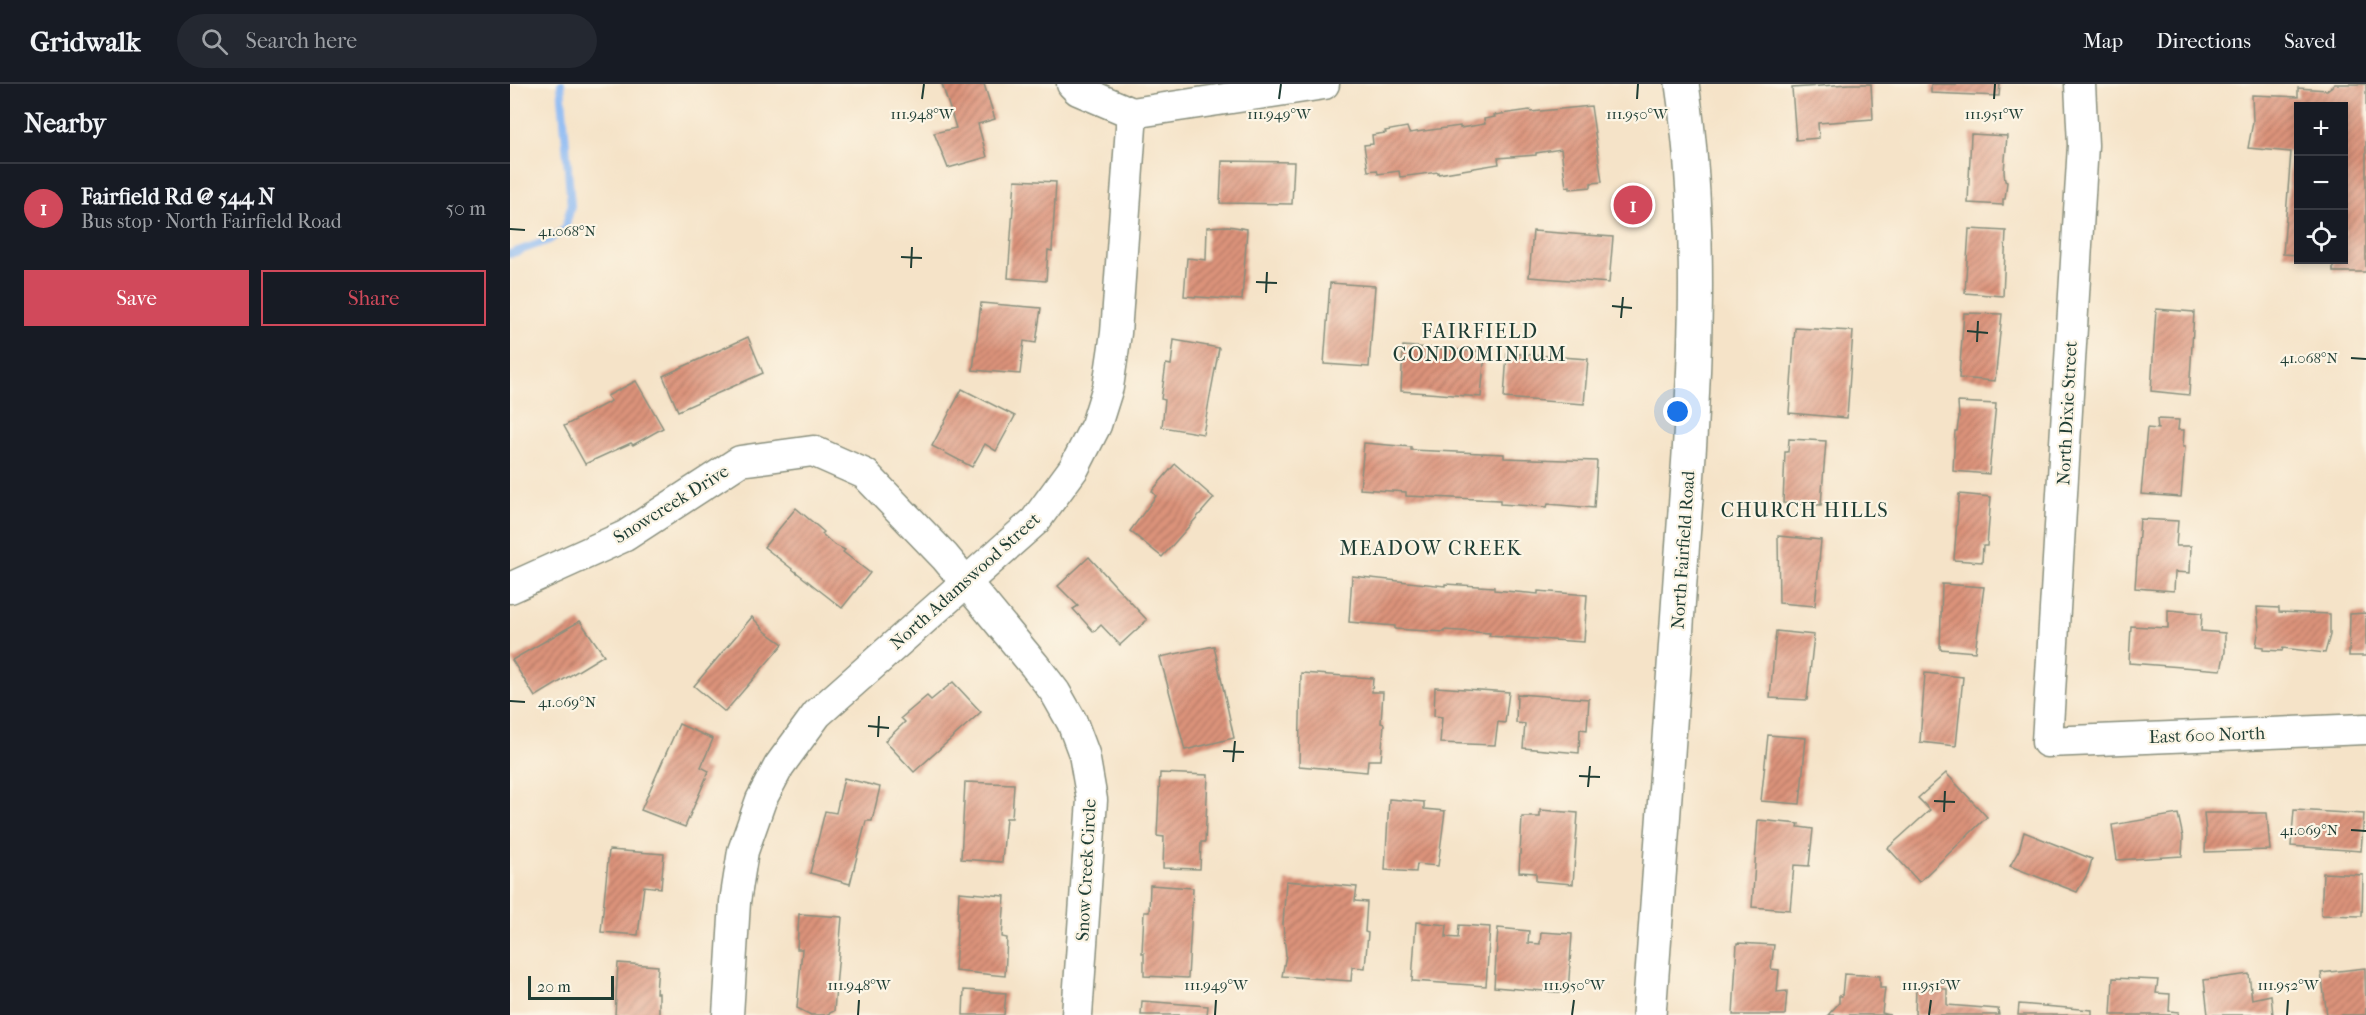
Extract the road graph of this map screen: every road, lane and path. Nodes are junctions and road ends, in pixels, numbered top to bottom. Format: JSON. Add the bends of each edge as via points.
{"nodes":[{"id":1,"x":1072,"y":84,"type":"edge"},
{"id":2,"x":1324,"y":84,"type":"edge"},
{"id":3,"x":1682,"y":84,"type":"edge"},
{"id":4,"x":2080,"y":84,"type":"edge"},
{"id":5,"x":1132,"y":113,"type":"junction"},
{"id":6,"x":966,"y":583,"type":"junction"},
{"id":7,"x":510,"y":588,"type":"edge"},
{"id":8,"x":2366,"y":729,"type":"edge"},
{"id":9,"x":2047,"y":742,"type":"joint"},
{"id":10,"x":728,"y":1015,"type":"edge"},
{"id":11,"x":1077,"y":1015,"type":"edge"},
{"id":12,"x":1649,"y":1015,"type":"edge"}],
"edges":[{"from":1,"to":5,"type":"street"},
{"from":2,"to":5,"type":"street"},
{"from":3,"to":12,"type":"main road","name":"North Fairfield Road","via":[[1695,192],[1695,341]]},
{"from":4,"to":9,"type":"street","name":"North Dixie Street","via":[[2083,145]]},
{"from":5,"to":6,"type":"street","name":"North Adamswood Street","via":[[1116,333],[1108,387],[1096,424],[1065,483],[1035,521]]},
{"from":6,"to":7,"type":"street","name":"Snowcreek Drive","via":[[865,474],[813,451],[740,461],[625,536]]},
{"from":6,"to":10,"type":"street","name":"North Adamswood Street","via":[[817,714],[773,775],[755,815],[740,865]]},
{"from":6,"to":11,"type":"street","name":"Snow Creek Circle","via":[[1055,692],[1084,754],[1091,818]]},
{"from":8,"to":9,"type":"street","name":"East 600 North"}]}
